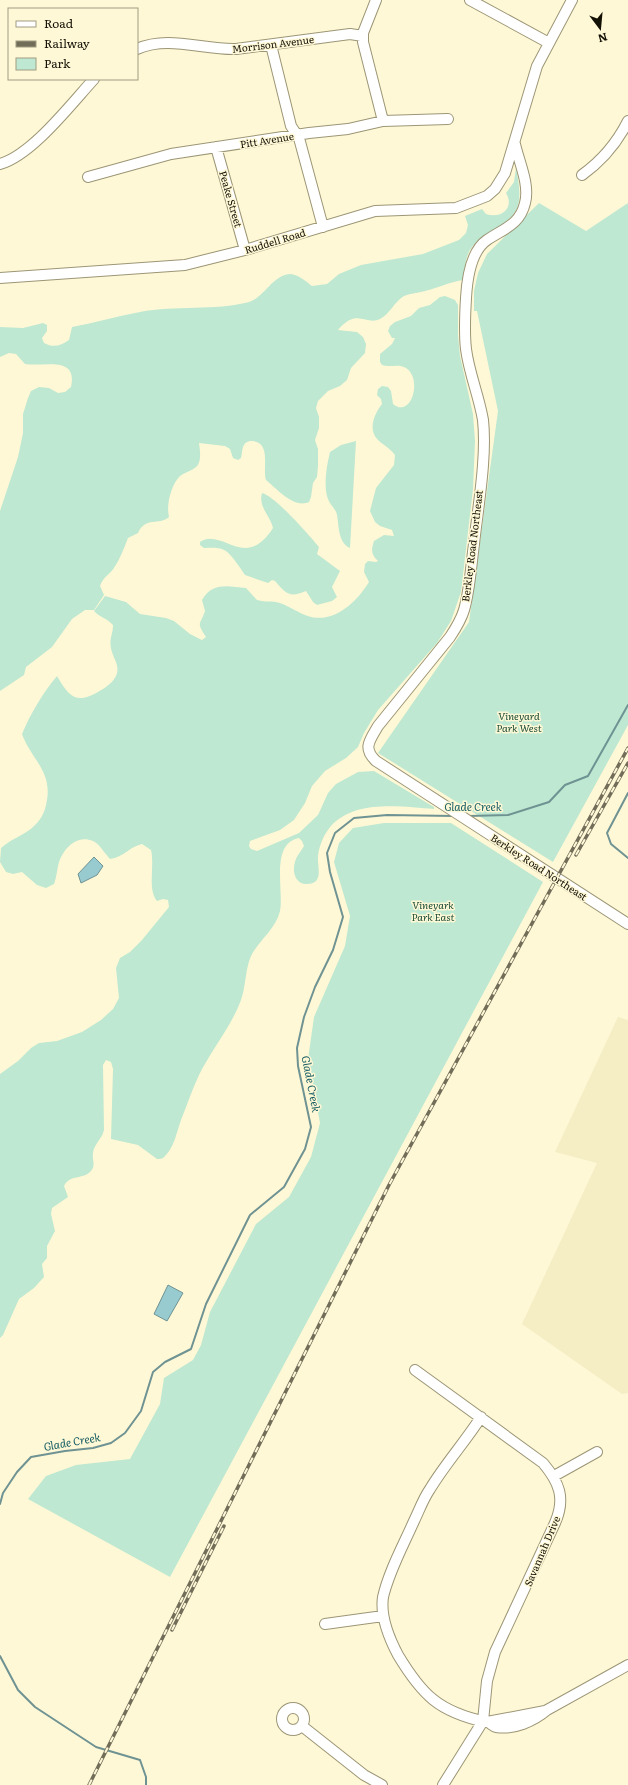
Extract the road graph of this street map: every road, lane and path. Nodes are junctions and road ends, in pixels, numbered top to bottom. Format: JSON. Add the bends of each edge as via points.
{"nodes":[{"id":1,"x":376,"y":0,"type":"edge"},
{"id":2,"x":470,"y":0,"type":"edge"},
{"id":3,"x":572,"y":0,"type":"edge"},
{"id":4,"x":363,"y":36,"type":"junction"},
{"id":5,"x":549,"y":43,"type":"junction"},
{"id":6,"x":271,"y":45,"type":"junction"},
{"id":7,"x":138,"y":48,"type":"edge"},
{"id":8,"x":93,"y":80,"type":"edge"},
{"id":9,"x":448,"y":119,"type":"dead end"},
{"id":10,"x":383,"y":121,"type":"junction"},
{"id":11,"x":628,"y":121,"type":"edge"},
{"id":12,"x":297,"y":135,"type":"junction"},
{"id":13,"x":515,"y":144,"type":"junction"},
{"id":14,"x":216,"y":147,"type":"junction"},
{"id":15,"x":0,"y":164,"type":"edge"},
{"id":16,"x":582,"y":175,"type":"dead end"},
{"id":17,"x":88,"y":177,"type":"dead end"},
{"id":18,"x":323,"y":227,"type":"junction"},
{"id":19,"x":245,"y":250,"type":"junction"},
{"id":20,"x":0,"y":278,"type":"edge"},
{"id":21,"x":628,"y":924,"type":"edge"},
{"id":22,"x":415,"y":1370,"type":"dead end"},
{"id":23,"x":481,"y":1417,"type":"junction"},
{"id":24,"x":597,"y":1452,"type":"dead end"},
{"id":25,"x":554,"y":1476,"type":"junction"},
{"id":26,"x":383,"y":1616,"type":"junction"},
{"id":27,"x":325,"y":1624,"type":"dead end"},
{"id":28,"x":628,"y":1665,"type":"edge"},
{"id":29,"x":485,"y":1722,"type":"junction"},
{"id":30,"x":302,"y":1726,"type":"dead end"},
{"id":31,"x":382,"y":1785,"type":"edge"},
{"id":32,"x":443,"y":1785,"type":"edge"}],
"edges":[{"from":1,"to":4,"type":"street"},
{"from":2,"to":5,"type":"street"},
{"from":3,"to":5,"type":"street","name":"Ruddell Road"},
{"from":4,"to":6,"type":"street","name":"Morrison Avenue","via":[[350,34]]},
{"from":4,"to":10,"type":"street","via":[[362,42]]},
{"from":5,"to":13,"type":"street","name":"Ruddell Road","via":[[532,78]]},
{"from":6,"to":7,"type":"street","name":"Morrison Avenue","via":[[220,50],[164,42]]},
{"from":6,"to":12,"type":"street","via":[[292,126]]},
{"from":8,"to":15,"type":"street","via":[[34,144],[15,158]]},
{"from":9,"to":10,"type":"street","name":"Pitt Avenue"},
{"from":10,"to":12,"type":"street","name":"Pitt Avenue","via":[[348,129]]},
{"from":11,"to":16,"type":"street","via":[[604,157]]},
{"from":12,"to":14,"type":"street","name":"Pitt Avenue"},
{"from":12,"to":18,"type":"street"},
{"from":13,"to":18,"type":"street","name":"Ruddell Road","via":[[502,180],[496,189],[474,202],[456,208],[375,211]]},
{"from":13,"to":21,"type":"street","name":"Berkley Road Northeast","via":[[526,188],[526,202],[520,216],[511,226],[487,240],[477,251],[469,274],[466,296],[466,350],[480,407],[484,436],[467,598],[458,624],[450,637],[390,710],[368,746],[371,756],[376,761]]},
{"from":14,"to":17,"type":"street","name":"Pitt Avenue","via":[[152,159]]},
{"from":14,"to":19,"type":"street","name":"Peake Street"},
{"from":18,"to":19,"type":"street","name":"Ruddell Road"},
{"from":19,"to":20,"type":"street","name":"Ruddell Road","via":[[210,260],[163,268]]},
{"from":22,"to":23,"type":"street","name":"Savannah Drive"},
{"from":23,"to":25,"type":"street","name":"Savannah Drive","via":[[542,1463]]},
{"from":23,"to":26,"type":"street","via":[[428,1491],[388,1582],[383,1599]]},
{"from":24,"to":25,"type":"street"},
{"from":25,"to":29,"type":"street","name":"Savannah Drive","via":[[559,1492],[558,1516],[495,1652],[487,1681]]},
{"from":26,"to":27,"type":"street"},
{"from":26,"to":29,"type":"street","via":[[393,1645],[422,1690],[446,1709],[460,1716]]},
{"from":28,"to":29,"type":"street","via":[[547,1710]]},
{"from":29,"to":32,"type":"street"},
{"from":30,"to":31,"type":"street"}]}
